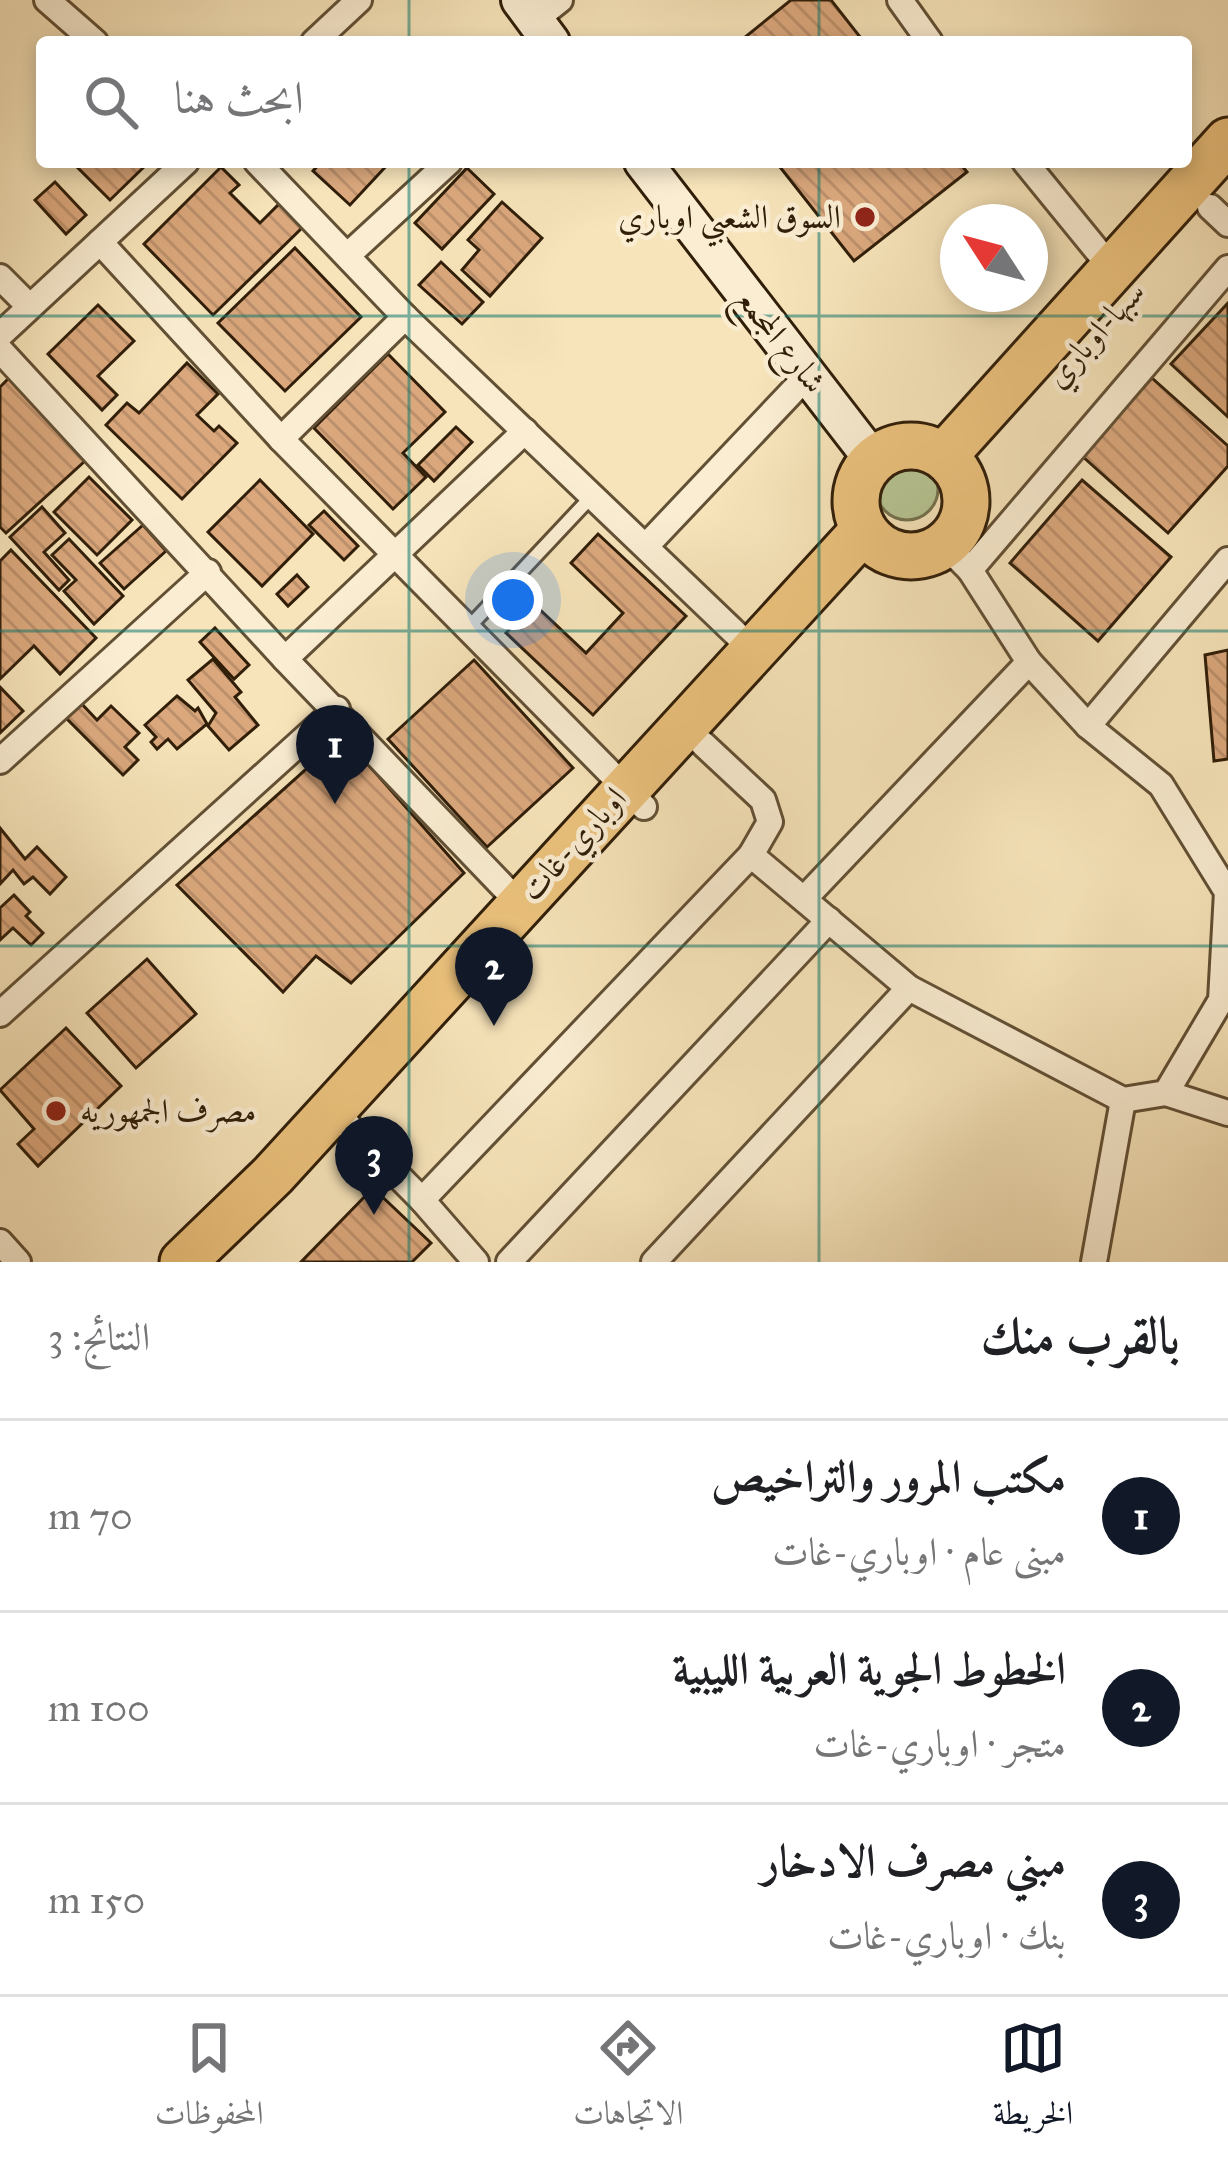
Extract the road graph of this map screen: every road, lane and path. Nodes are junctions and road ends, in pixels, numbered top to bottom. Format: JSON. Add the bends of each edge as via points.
{"nodes":[{"id":1,"x":47,"y":0,"type":"edge"},
{"id":2,"x":359,"y":0,"type":"edge"},
{"id":3,"x":900,"y":0,"type":"edge"},
{"id":4,"x":88,"y":36,"type":"edge"},
{"id":5,"x":320,"y":36,"type":"edge"},
{"id":6,"x":926,"y":36,"type":"edge"},
{"id":7,"x":1228,"y":142,"type":"edge"},
{"id":8,"x":180,"y":168,"type":"edge"},
{"id":9,"x":263,"y":168,"type":"edge"},
{"id":10,"x":442,"y":168,"type":"edge"},
{"id":11,"x":648,"y":168,"type":"edge"},
{"id":12,"x":1030,"y":168,"type":"edge"},
{"id":13,"x":1222,"y":206,"type":"edge"},
{"id":14,"x":100,"y":242,"type":"junction"},
{"id":15,"x":348,"y":255,"type":"junction"},
{"id":16,"x":1228,"y":268,"type":"edge"},
{"id":17,"x":1112,"y":270,"type":"junction"},
{"id":18,"x":0,"y":277,"type":"edge"},
{"id":19,"x":29,"y":306,"type":"junction"},
{"id":20,"x":405,"y":316,"type":"junction"},
{"id":21,"x":0,"y":335,"type":"edge"},
{"id":22,"x":0,"y":350,"type":"edge"},
{"id":23,"x":808,"y":375,"type":"junction"},
{"id":24,"x":525,"y":431,"type":"junction"},
{"id":25,"x":281,"y":439,"type":"junction"},
{"id":26,"x":874,"y":461,"type":"junction"},
{"id":27,"x":953,"y":468,"type":"junction"},
{"id":28,"x":594,"y":494,"type":"junction"},
{"id":29,"x":876,"y":540,"type":"junction"},
{"id":30,"x":647,"y":545,"type":"junction"},
{"id":31,"x":397,"y":556,"type":"junction"},
{"id":32,"x":957,"y":557,"type":"junction"},
{"id":33,"x":1228,"y":560,"type":"edge"},
{"id":34,"x":208,"y":572,"type":"junction"},
{"id":35,"x":470,"y":627,"type":"junction"},
{"id":36,"x":755,"y":652,"type":"junction"},
{"id":37,"x":285,"y":659,"type":"junction"},
{"id":38,"x":1029,"y":662,"type":"junction"},
{"id":39,"x":337,"y":710,"type":"junction"},
{"id":40,"x":1088,"y":726,"type":"junction"},
{"id":41,"x":703,"y":744,"type":"junction"},
{"id":42,"x":0,"y":761,"type":"edge"},
{"id":43,"x":634,"y":797,"type":"junction"},
{"id":44,"x":751,"y":855,"type":"junction"},
{"id":45,"x":804,"y":899,"type":"junction"},
{"id":46,"x":519,"y":903,"type":"junction"},
{"id":47,"x":829,"y":920,"type":"junction"},
{"id":48,"x":909,"y":988,"type":"junction"},
{"id":49,"x":0,"y":1014,"type":"edge"},
{"id":50,"x":1166,"y":1093,"type":"junction"},
{"id":51,"x":1123,"y":1100,"type":"junction"},
{"id":52,"x":1228,"y":1112,"type":"edge"},
{"id":53,"x":342,"y":1119,"type":"junction"},
{"id":54,"x":422,"y":1200,"type":"junction"},
{"id":55,"x":0,"y":1242,"type":"edge"},
{"id":56,"x":18,"y":1262,"type":"edge"},
{"id":57,"x":182,"y":1262,"type":"edge"},
{"id":58,"x":223,"y":1262,"type":"edge"},
{"id":59,"x":476,"y":1262,"type":"edge"},
{"id":60,"x":508,"y":1262,"type":"edge"},
{"id":61,"x":654,"y":1262,"type":"edge"},
{"id":62,"x":1094,"y":1262,"type":"edge"}],
"edges":[{"from":1,"to":4,"type":"street"},
{"from":2,"to":5,"type":"street"},
{"from":3,"to":6,"type":"street"},
{"from":7,"to":17,"type":"highway","name":"سبها-اوباري"},
{"from":8,"to":14,"type":"street"},
{"from":9,"to":15,"type":"street"},
{"from":10,"to":15,"type":"street"},
{"from":11,"to":23,"type":"street","name":"شارع المجمع"},
{"from":12,"to":17,"type":"street"},
{"from":13,"to":27,"type":"highway","name":"سبها-اوباري"},
{"from":14,"to":19,"type":"street"},
{"from":14,"to":25,"type":"street"},
{"from":15,"to":20,"type":"street"},
{"from":16,"to":32,"type":"street"},
{"from":17,"to":27,"type":"highway","name":"سبها-اوباري"},
{"from":18,"to":19,"type":"street"},
{"from":19,"to":21,"type":"street"},
{"from":20,"to":24,"type":"street"},
{"from":20,"to":25,"type":"street"},
{"from":22,"to":34,"type":"street"},
{"from":23,"to":26,"type":"street","name":"شارع المجمع"},
{"from":23,"to":30,"type":"street"},
{"from":24,"to":28,"type":"street"},
{"from":24,"to":31,"type":"street"},
{"from":25,"to":31,"type":"street"},
{"from":26,"to":27,"type":"highway","via":[[908,446],[927,448]]},
{"from":26,"to":29,"type":"highway","via":[[856,494],[857,513]]},
{"from":27,"to":32,"type":"highway","via":[[964,516]]},
{"from":28,"to":30,"type":"street"},
{"from":28,"to":35,"type":"lane"},
{"from":29,"to":32,"type":"highway","via":[[916,556]]},
{"from":29,"to":36,"type":"highway","name":"اوباري-غات"},
{"from":29,"to":41,"type":"highway","name":"اوباري-غات"},
{"from":30,"to":36,"type":"street"},
{"from":31,"to":35,"type":"street"},
{"from":31,"to":37,"type":"street"},
{"from":32,"to":38,"type":"street"},
{"from":33,"to":40,"type":"street"},
{"from":34,"to":37,"type":"street"},
{"from":34,"to":42,"type":"street"},
{"from":35,"to":43,"type":"street"},
{"from":36,"to":43,"type":"highway","name":"اوباري-غات"},
{"from":37,"to":39,"type":"street"},
{"from":38,"to":40,"type":"street"},
{"from":38,"to":45,"type":"street"},
{"from":39,"to":46,"type":"street"},
{"from":39,"to":49,"type":"street"},
{"from":40,"to":50,"type":"street","via":[[1161,785],[1227,892],[1222,1000]]},
{"from":41,"to":43,"type":"highway","name":"اوباري-غات"},
{"from":41,"to":44,"type":"street","via":[[763,800],[770,822]]},
{"from":43,"to":46,"type":"highway","name":"اوباري-غات"},
{"from":43,"to":53,"type":"highway","name":"اوباري-غات"},
{"from":44,"to":45,"type":"street"},
{"from":44,"to":54,"type":"street"},
{"from":45,"to":47,"type":"street"},
{"from":46,"to":53,"type":"highway","name":"اوباري-غات"},
{"from":47,"to":48,"type":"street"},
{"from":47,"to":60,"type":"street"},
{"from":48,"to":51,"type":"street"},
{"from":48,"to":61,"type":"street"},
{"from":50,"to":51,"type":"street"},
{"from":50,"to":52,"type":"street"},
{"from":51,"to":62,"type":"street"},
{"from":53,"to":54,"type":"street"},
{"from":53,"to":57,"type":"highway","name":"اوباري-غات"},
{"from":53,"to":58,"type":"highway","name":"اوباري-غات","via":[[293,1195]]},
{"from":54,"to":59,"type":"street"},
{"from":55,"to":56,"type":"street"}]}
